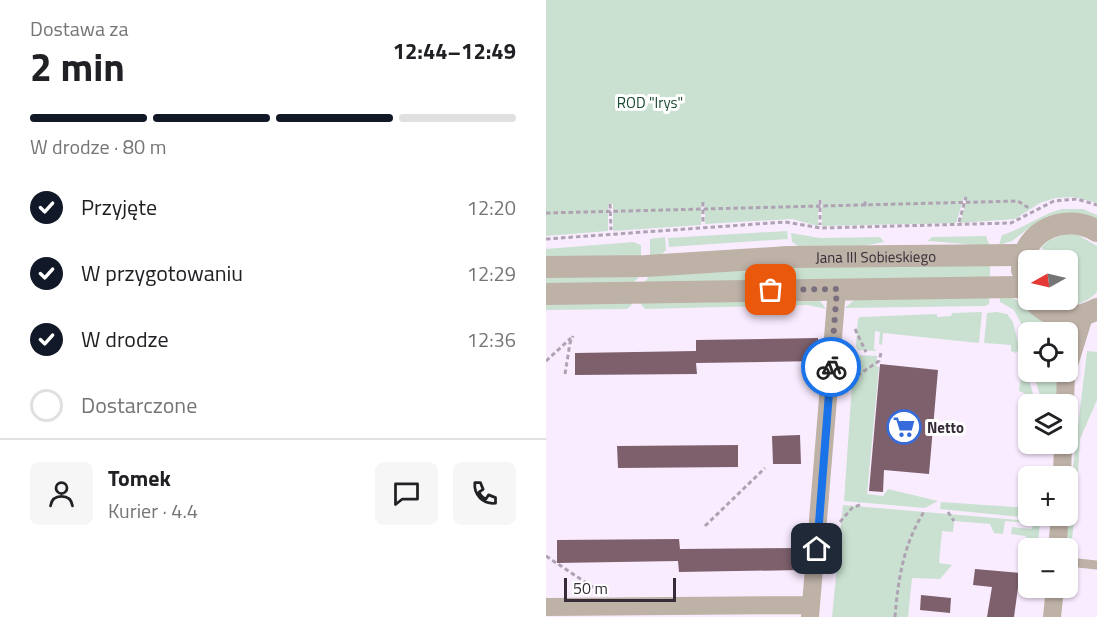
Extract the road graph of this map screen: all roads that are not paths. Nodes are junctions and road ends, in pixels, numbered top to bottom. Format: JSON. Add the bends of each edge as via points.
{"nodes":[{"id":1,"x":1097,"y":231,"type":"edge"},
{"id":2,"x":1028,"y":250,"type":"edge"},
{"id":3,"x":1018,"y":255,"type":"edge"},
{"id":4,"x":546,"y":267,"type":"edge"},
{"id":5,"x":837,"y":289,"type":"junction"},
{"id":6,"x":546,"y":294,"type":"edge"},
{"id":7,"x":1018,"y":294,"type":"edge"},
{"id":8,"x":1045,"y":310,"type":"edge"},
{"id":9,"x":1091,"y":312,"type":"edge"},
{"id":10,"x":1056,"y":322,"type":"edge"},
{"id":11,"x":1066,"y":322,"type":"edge"},
{"id":12,"x":1078,"y":344,"type":"edge"},
{"id":13,"x":1078,"y":563,"type":"edge"},
{"id":14,"x":1097,"y":565,"type":"edge"},
{"id":15,"x":1054,"y":598,"type":"edge"},
{"id":16,"x":546,"y":607,"type":"edge"},
{"id":17,"x":810,"y":611,"type":"edge"},
{"id":18,"x":1052,"y":617,"type":"edge"}],
"edges":[{"from":1,"to":2,"type":"street","via":[[1071,222],[1050,227],[1039,234]]},
{"from":3,"to":4,"type":"street","name":"Jana III Sobieskiego","via":[[788,257],[646,266]]},
{"from":5,"to":6,"type":"street"},
{"from":5,"to":7,"type":"street"},
{"from":5,"to":17,"type":"street"},
{"from":8,"to":10,"type":"street"},
{"from":9,"to":11,"type":"street"},
{"from":9,"to":12,"type":"street"},
{"from":13,"to":14,"type":"lane"},
{"from":15,"to":18,"type":"street"},
{"from":16,"to":17,"type":"street"}]}
